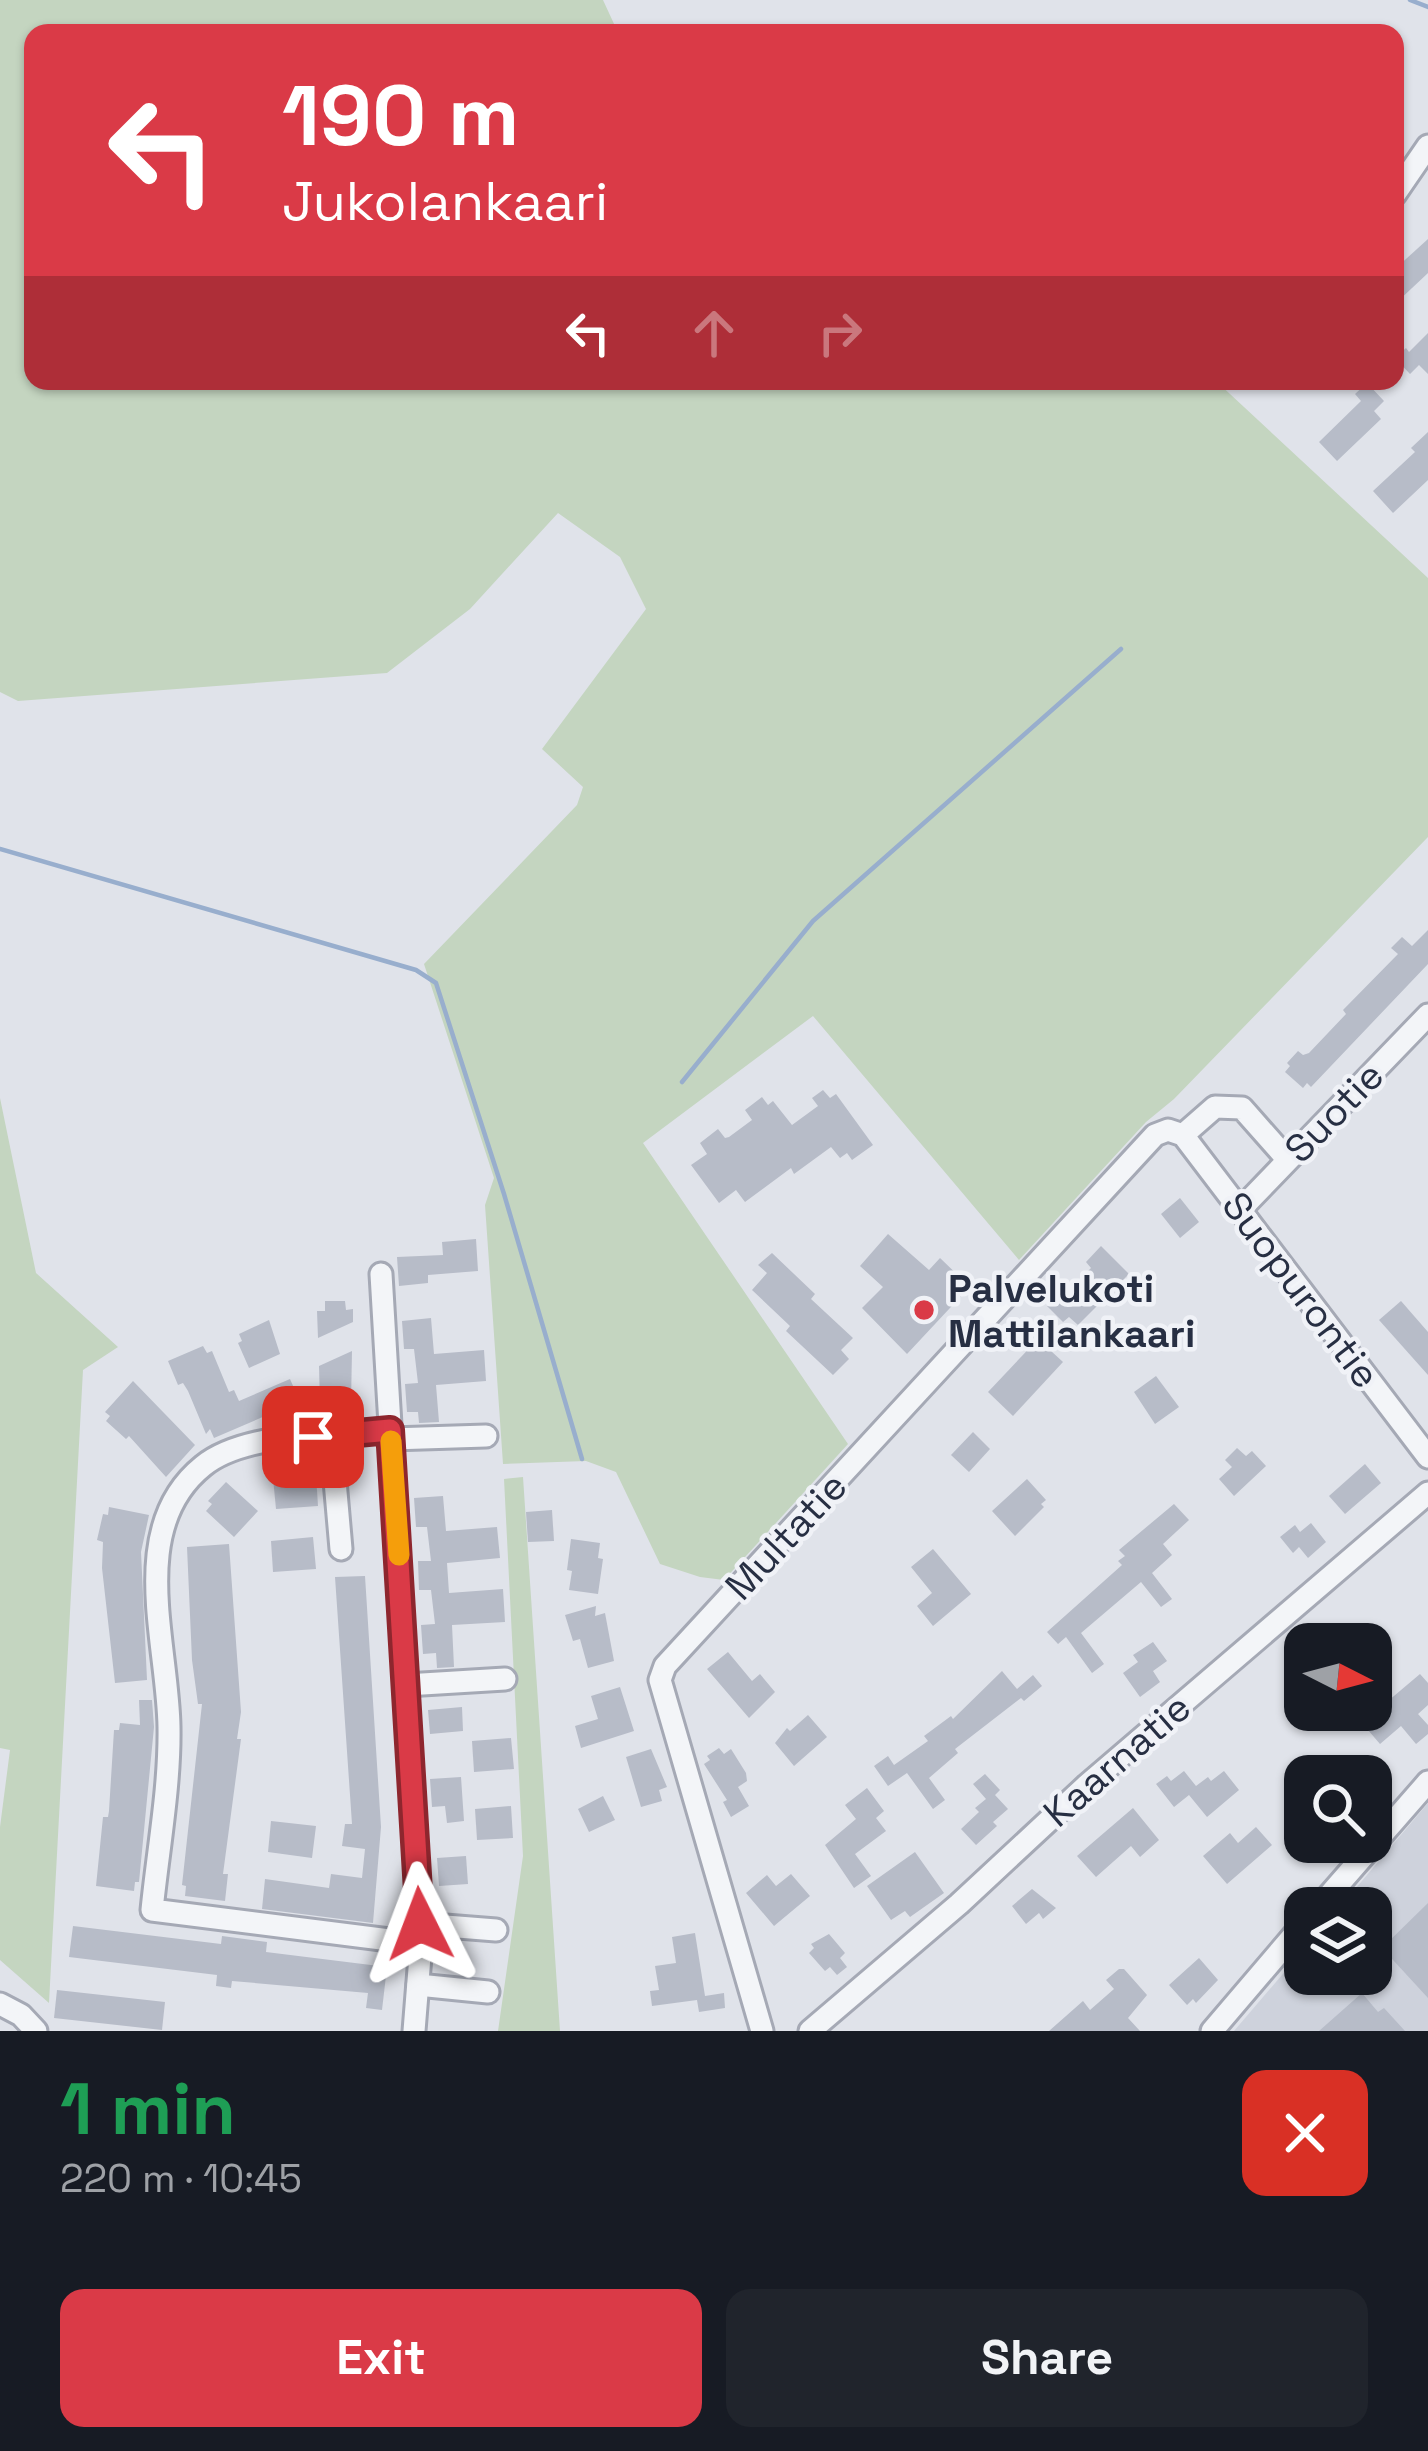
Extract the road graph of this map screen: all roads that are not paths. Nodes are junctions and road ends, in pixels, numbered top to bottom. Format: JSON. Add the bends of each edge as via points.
{"nodes":[{"id":1,"x":1428,"y":146,"type":"edge"},
{"id":2,"x":1404,"y":181,"type":"edge"},
{"id":3,"x":1428,"y":1015,"type":"edge"},
{"id":4,"x":1176,"y":1132,"type":"junction"},
{"id":5,"x":1287,"y":1159,"type":"junction"},
{"id":6,"x":1240,"y":1210,"type":"junction"},
{"id":7,"x":381,"y":1274,"type":"dead end"},
{"id":8,"x":390,"y":1435,"type":"junction"},
{"id":9,"x":331,"y":1436,"type":"junction"},
{"id":10,"x":486,"y":1436,"type":"dead end"},
{"id":11,"x":1428,"y":1457,"type":"edge"},
{"id":12,"x":1428,"y":1493,"type":"edge"},
{"id":13,"x":341,"y":1549,"type":"dead end"},
{"id":14,"x":505,"y":1678,"type":"dead end"},
{"id":15,"x":406,"y":1684,"type":"junction"},
{"id":16,"x":1428,"y":1782,"type":"edge"},
{"id":17,"x":1336,"y":1887,"type":"edge"},
{"id":18,"x":496,"y":1930,"type":"dead end"},
{"id":19,"x":421,"y":1934,"type":"junction"},
{"id":20,"x":1284,"y":1947,"type":"edge"},
{"id":21,"x":418,"y":1984,"type":"junction"},
{"id":22,"x":488,"y":1992,"type":"dead end"},
{"id":23,"x":0,"y":2004,"type":"edge"},
{"id":24,"x":36,"y":2031,"type":"edge"},
{"id":25,"x":414,"y":2031,"type":"edge"},
{"id":26,"x":761,"y":2031,"type":"edge"},
{"id":27,"x":810,"y":2031,"type":"edge"},
{"id":28,"x":1212,"y":2031,"type":"edge"}],
"edges":[{"from":1,"to":2,"type":"street"},
{"from":3,"to":5,"type":"street","name":"Suotie"},
{"from":4,"to":5,"type":"street","via":[[1215,1107],[1241,1108]]},
{"from":4,"to":6,"type":"street","name":"Suopurontie"},
{"from":4,"to":26,"type":"street","name":"Multatie","via":[[1155,1135],[665,1666],[660,1680]]},
{"from":5,"to":6,"type":"street","name":"Suotie"},
{"from":6,"to":11,"type":"street","name":"Suopurontie"},
{"from":7,"to":8,"type":"street"},
{"from":8,"to":9,"type":"street"},
{"from":8,"to":10,"type":"street"},
{"from":8,"to":15,"type":"street"},
{"from":9,"to":13,"type":"street"},
{"from":9,"to":19,"type":"street","via":[[229,1451],[205,1464],[170,1505],[157,1565],[169,1730],[152,1910]]},
{"from":12,"to":27,"type":"street","name":"Kaarnatie"},
{"from":14,"to":15,"type":"street"},
{"from":15,"to":19,"type":"street"},
{"from":16,"to":17,"type":"street"},
{"from":18,"to":19,"type":"street"},
{"from":19,"to":21,"type":"street"},
{"from":20,"to":28,"type":"street"},
{"from":21,"to":22,"type":"street"},
{"from":21,"to":25,"type":"street"},
{"from":23,"to":24,"type":"street"}]}
